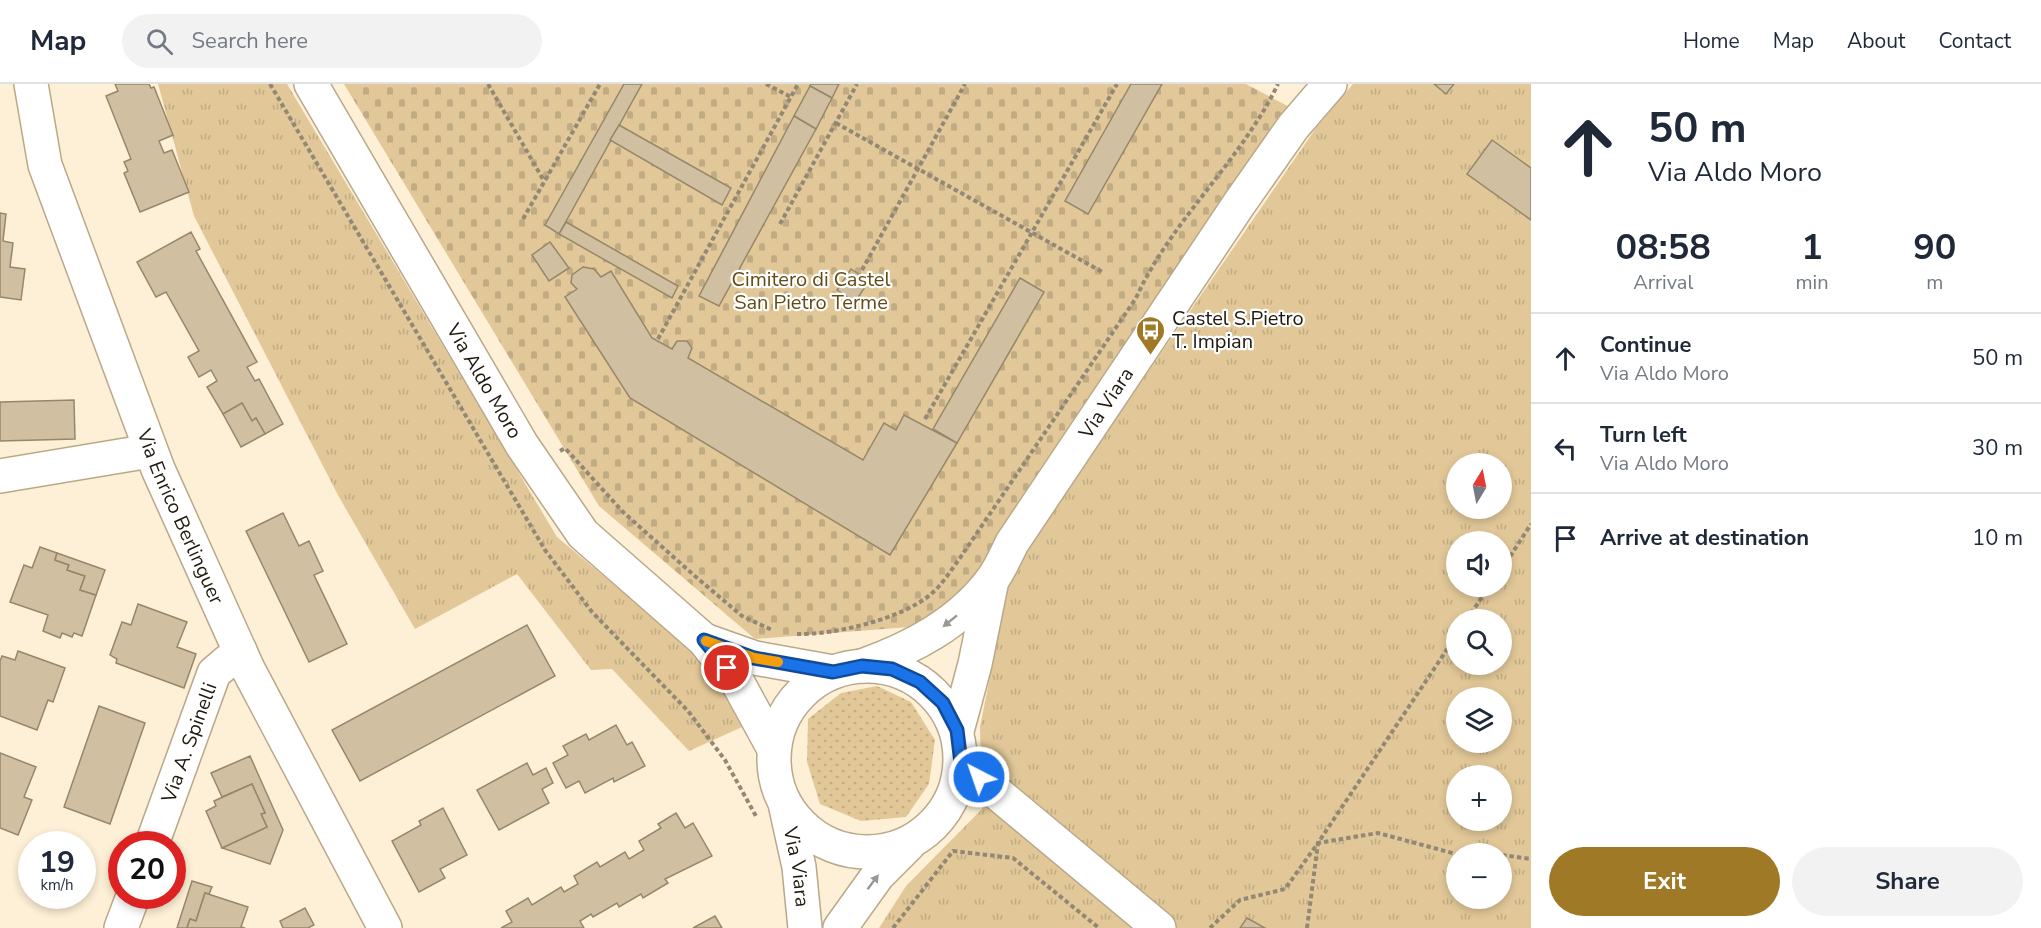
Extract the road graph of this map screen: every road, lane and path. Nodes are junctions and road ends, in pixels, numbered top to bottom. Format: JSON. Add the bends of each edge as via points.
{"nodes":[{"id":1,"x":31,"y":84,"type":"edge"},
{"id":2,"x":311,"y":84,"type":"edge"},
{"id":3,"x":488,"y":84,"type":"edge"},
{"id":4,"x":600,"y":84,"type":"edge"},
{"id":5,"x":766,"y":84,"type":"edge"},
{"id":6,"x":798,"y":84,"type":"edge"},
{"id":7,"x":857,"y":84,"type":"edge"},
{"id":8,"x":965,"y":84,"type":"edge"},
{"id":9,"x":1117,"y":84,"type":"edge"},
{"id":10,"x":1278,"y":84,"type":"edge"},
{"id":11,"x":1330,"y":84,"type":"edge"},
{"id":12,"x":791,"y":97,"type":"junction"},
{"id":13,"x":836,"y":123,"type":"junction"},
{"id":14,"x":918,"y":169,"type":"junction"},
{"id":15,"x":544,"y":181,"type":"junction"},
{"id":16,"x":523,"y":219,"type":"dead end"},
{"id":17,"x":780,"y":224,"type":"dead end"},
{"id":18,"x":1031,"y":233,"type":"junction"},
{"id":19,"x":862,"y":270,"type":"dead end"},
{"id":20,"x":1104,"y":273,"type":"dead end"},
{"id":21,"x":658,"y":339,"type":"dead end"},
{"id":22,"x":925,"y":419,"type":"dead end"},
{"id":23,"x":150,"y":451,"type":"junction"},
{"id":24,"x":537,"y":466,"type":"junction"},
{"id":25,"x":0,"y":476,"type":"edge"},
{"id":26,"x":1531,"y":524,"type":"edge"},
{"id":27,"x":1512,"y":553,"type":"edge"},
{"id":28,"x":992,"y":580,"type":"junction"},
{"id":29,"x":779,"y":633,"type":"dead end"},
{"id":30,"x":791,"y":634,"type":"dead end"},
{"id":31,"x":704,"y":640,"type":"junction"},
{"id":32,"x":240,"y":651,"type":"junction"},
{"id":33,"x":1446,"y":651,"type":"edge"},
{"id":34,"x":848,"y":669,"type":"junction"},
{"id":35,"x":957,"y":730,"type":"junction"},
{"id":36,"x":774,"y":749,"type":"junction"},
{"id":37,"x":961,"y":763,"type":"junction"},
{"id":38,"x":786,"y":806,"type":"junction"},
{"id":39,"x":157,"y":831,"type":"edge"},
{"id":40,"x":912,"y":842,"type":"junction"},
{"id":41,"x":1318,"y":843,"type":"junction"},
{"id":42,"x":1446,"y":851,"type":"edge"},
{"id":43,"x":1512,"y":856,"type":"edge"},
{"id":44,"x":1531,"y":859,"type":"edge"},
{"id":45,"x":129,"y":909,"type":"edge"},
{"id":46,"x":122,"y":928,"type":"edge"},
{"id":47,"x":385,"y":928,"type":"edge"},
{"id":48,"x":805,"y":928,"type":"edge"},
{"id":49,"x":840,"y":928,"type":"edge"},
{"id":50,"x":893,"y":928,"type":"edge"},
{"id":51,"x":1099,"y":928,"type":"edge"},
{"id":52,"x":1159,"y":928,"type":"edge"},
{"id":53,"x":1210,"y":928,"type":"edge"},
{"id":54,"x":1307,"y":928,"type":"edge"}],
"edges":[{"from":1,"to":23,"type":"street","name":"Via Enrico Berlinguer","via":[[45,165]]},
{"from":2,"to":24,"type":"street","name":"Via Aldo Moro"},
{"from":3,"to":15,"type":"path"},
{"from":4,"to":15,"type":"path"},
{"from":5,"to":12,"type":"path"},
{"from":6,"to":12,"type":"path"},
{"from":7,"to":13,"type":"path"},
{"from":8,"to":14,"type":"path"},
{"from":9,"to":18,"type":"path"},
{"from":10,"to":30,"type":"path","via":[[1266,110],[1145,274],[1136,298],[960,558],[931,594],[902,612],[861,624],[814,634]]},
{"from":11,"to":28,"type":"street","name":"Via Viara","via":[[1293,127],[1178,293]]},
{"from":12,"to":21,"type":"path"},
{"from":13,"to":14,"type":"path"},
{"from":13,"to":17,"type":"path"},
{"from":14,"to":18,"type":"path"},
{"from":14,"to":19,"type":"path"},
{"from":15,"to":16,"type":"path"},
{"from":18,"to":20,"type":"path"},
{"from":18,"to":22,"type":"path"},
{"from":23,"to":25,"type":"street"},
{"from":23,"to":32,"type":"street","name":"Via Enrico Berlinguer"},
{"from":24,"to":29,"type":"path","via":[[565,448],[623,512],[696,577],[742,616]]},
{"from":24,"to":31,"type":"street","name":"Via Aldo Moro","via":[[583,534]]},
{"from":26,"to":27,"type":"path"},
{"from":28,"to":34,"type":"street","name":"Via Viara","one_way":true,"via":[[950,623],[902,651]]},
{"from":28,"to":35,"type":"street","name":"Via Viara"},
{"from":31,"to":34,"type":"street","name":"Via Aldo Moro","via":[[754,658]]},
{"from":31,"to":36,"type":"street","name":"Via Aldo Moro","via":[[738,682]]},
{"from":32,"to":39,"type":"street","name":"Via A. Spinelli","via":[[214,674]]},
{"from":32,"to":47,"type":"street","name":"Via Enrico Berlinguer"},
{"from":33,"to":41,"type":"path"},
{"from":34,"to":35,"type":"street","via":[[892,669],[920,682],[943,703]]},
{"from":34,"to":36,"type":"street","via":[[811,684],[793,702],[780,724]]},
{"from":35,"to":37,"type":"street"},
{"from":36,"to":38,"type":"street","via":[[775,778]]},
{"from":37,"to":40,"type":"street","via":[[955,794],[938,821]]},
{"from":37,"to":52,"type":"street"},
{"from":38,"to":40,"type":"street","via":[[804,829],[828,845],[856,853],[885,852]]},
{"from":38,"to":48,"type":"street","name":"Via Viara","via":[[800,867]]},
{"from":49,"to":40,"type":"street","one_way":true,"via":[[878,875]]},
{"from":41,"to":42,"type":"path","via":[[1378,833]]},
{"from":41,"to":53,"type":"path","via":[[1285,889],[1240,900]]},
{"from":41,"to":54,"type":"path"},
{"from":43,"to":44,"type":"path"},
{"from":45,"to":46,"type":"street"},
{"from":50,"to":51,"type":"path","via":[[953,851],[1013,858]]}]}
